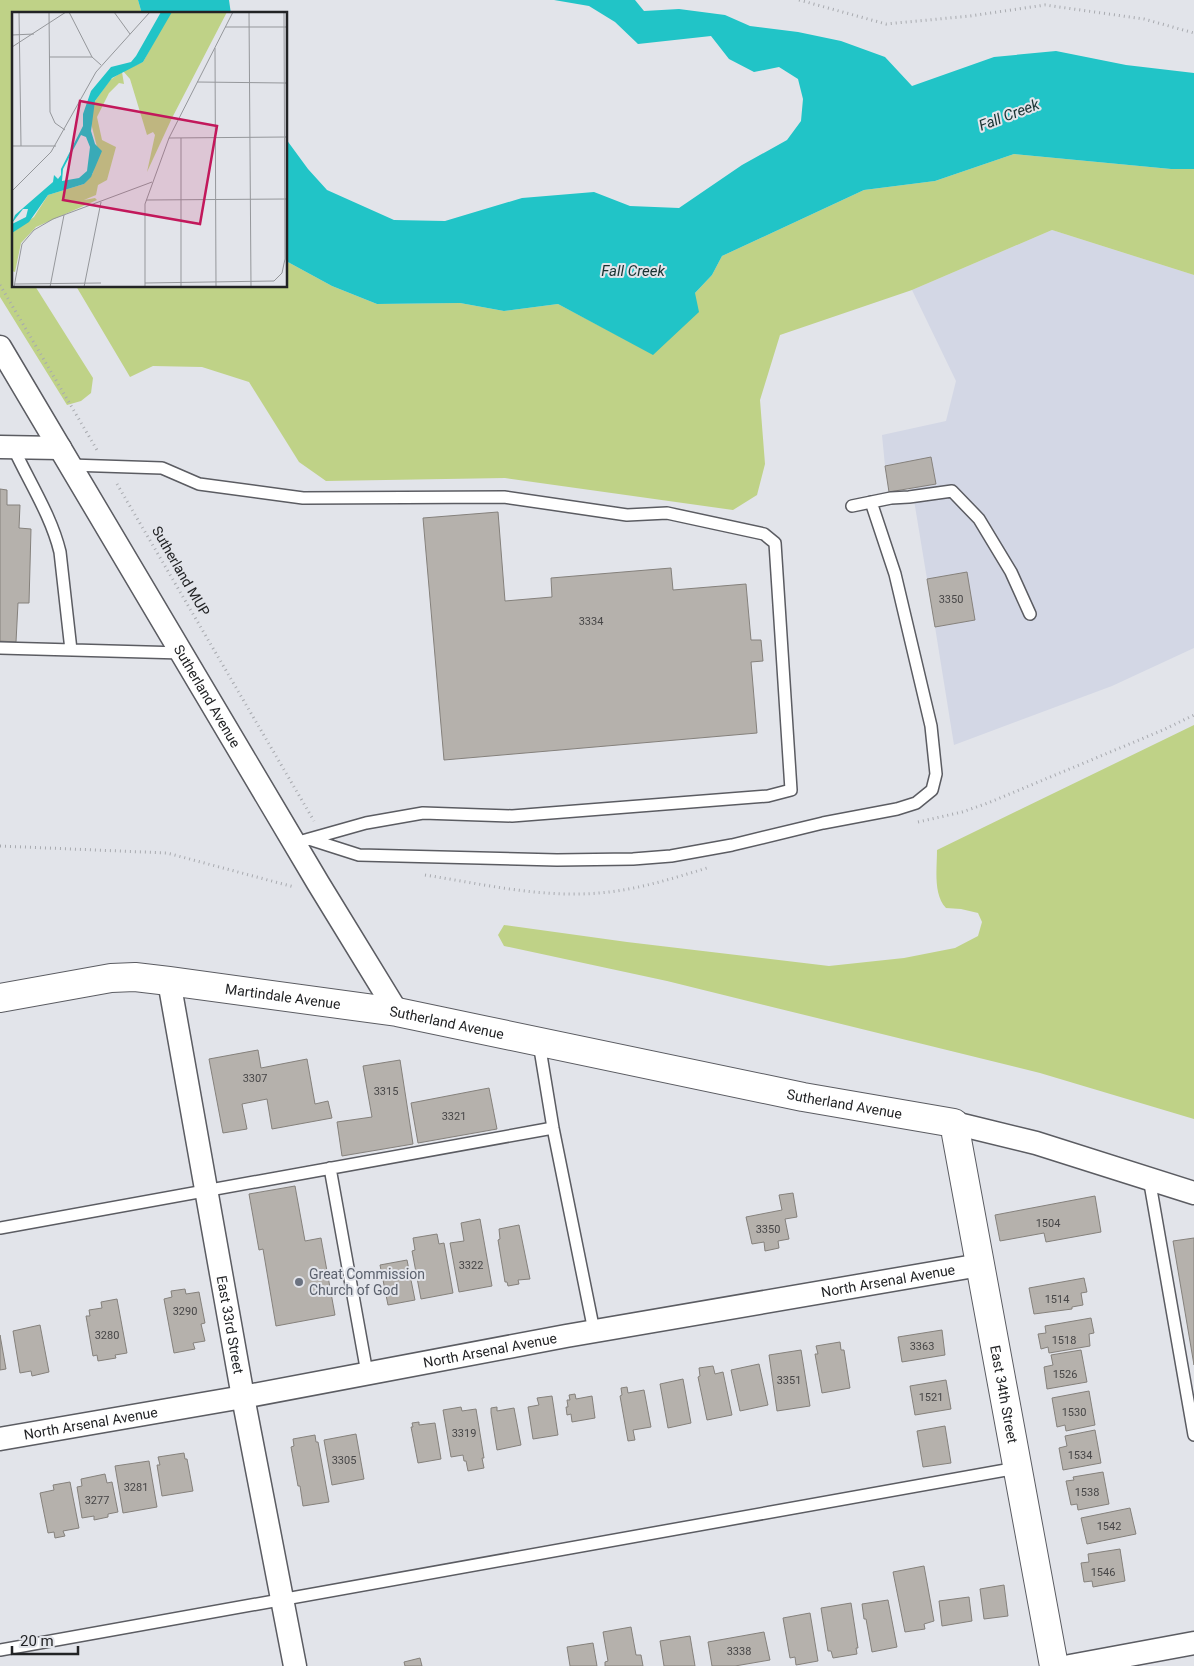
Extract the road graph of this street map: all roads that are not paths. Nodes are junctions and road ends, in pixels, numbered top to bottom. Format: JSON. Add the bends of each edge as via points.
{"nodes":[{"id":1,"x":0,"y":347,"type":"edge"},
{"id":2,"x":6,"y":447,"type":"edge"},
{"id":3,"x":65,"y":457,"type":"junction"},
{"id":4,"x":871,"y":502,"type":"junction"},
{"id":5,"x":852,"y":506,"type":"dead end"},
{"id":6,"x":1030,"y":614,"type":"dead end"},
{"id":7,"x":0,"y":648,"type":"edge"},
{"id":8,"x":71,"y":650,"type":"junction"},
{"id":9,"x":182,"y":653,"type":"junction"},
{"id":10,"x":302,"y":841,"type":"junction"},
{"id":11,"x":169,"y":981,"type":"junction"},
{"id":12,"x":0,"y":998,"type":"edge"},
{"id":13,"x":397,"y":1012,"type":"junction"},
{"id":14,"x":539,"y":1042,"type":"junction"},
{"id":15,"x":954,"y":1123,"type":"junction"},
{"id":16,"x":553,"y":1128,"type":"junction"},
{"id":17,"x":330,"y":1168,"type":"junction"},
{"id":18,"x":1149,"y":1178,"type":"junction"},
{"id":19,"x":206,"y":1190,"type":"junction"},
{"id":20,"x":1194,"y":1193,"type":"edge"},
{"id":21,"x":0,"y":1228,"type":"edge"},
{"id":22,"x":980,"y":1265,"type":"junction"},
{"id":23,"x":594,"y":1331,"type":"junction"},
{"id":24,"x":367,"y":1373,"type":"junction"},
{"id":25,"x":243,"y":1397,"type":"junction"},
{"id":26,"x":1194,"y":1435,"type":"edge"},
{"id":27,"x":0,"y":1439,"type":"edge"},
{"id":28,"x":1017,"y":1468,"type":"junction"},
{"id":29,"x":282,"y":1600,"type":"junction"},
{"id":30,"x":1194,"y":1643,"type":"edge"},
{"id":31,"x":0,"y":1650,"type":"edge"},
{"id":32,"x":295,"y":1666,"type":"edge"},
{"id":33,"x":1054,"y":1666,"type":"edge"},
{"id":34,"x":1070,"y":1666,"type":"edge"}],
"edges":[{"from":1,"to":3,"type":"street","name":"Sutherland Avenue"},
{"from":2,"to":3,"type":"street"},
{"from":2,"to":8,"type":"lane","via":[[50,520],[57,538]]},
{"from":3,"to":9,"type":"street","name":"Sutherland Avenue"},
{"from":3,"to":10,"type":"lane","via":[[106,466],[162,468],[199,484],[303,498],[504,497],[627,515],[667,514],[764,534],[775,542],[791,790],[768,796],[512,816],[423,813],[366,823]]},
{"from":4,"to":5,"type":"lane"},
{"from":4,"to":6,"type":"lane","via":[[952,491],[979,518],[1011,572]]},
{"from":4,"to":10,"type":"lane","via":[[895,574],[931,726],[936,774],[932,790],[916,803],[732,845],[633,859],[359,855]]},
{"from":7,"to":8,"type":"lane"},
{"from":8,"to":9,"type":"lane"},
{"from":9,"to":10,"type":"street","name":"Sutherland Avenue"},
{"from":10,"to":13,"type":"street","name":"Sutherland Avenue"},
{"from":11,"to":12,"type":"main road","name":"Martindale Avenue","via":[[111,978]]},
{"from":11,"to":13,"type":"main road","name":"Martindale Avenue"},
{"from":11,"to":19,"type":"street","name":"East 33rd Street"},
{"from":13,"to":14,"type":"main road","name":"Sutherland Avenue"},
{"from":14,"to":15,"type":"main road","name":"Sutherland Avenue","via":[[803,1097]]},
{"from":14,"to":16,"type":"lane"},
{"from":15,"to":18,"type":"street","name":"Sutherland Avenue","via":[[1036,1142]]},
{"from":15,"to":22,"type":"main road","name":"East 34th Street"},
{"from":16,"to":17,"type":"lane"},
{"from":16,"to":23,"type":"lane"},
{"from":17,"to":19,"type":"lane"},
{"from":17,"to":24,"type":"lane"},
{"from":18,"to":20,"type":"street","name":"Sutherland Avenue"},
{"from":18,"to":26,"type":"lane"},
{"from":19,"to":21,"type":"lane"},
{"from":19,"to":25,"type":"street","name":"East 33rd Street"},
{"from":22,"to":23,"type":"street","name":"North Arsenal Avenue"},
{"from":22,"to":28,"type":"main road","name":"East 34th Street"},
{"from":23,"to":24,"type":"street","name":"North Arsenal Avenue"},
{"from":24,"to":25,"type":"street","name":"North Arsenal Avenue"},
{"from":25,"to":27,"type":"street","name":"North Arsenal Avenue"},
{"from":25,"to":29,"type":"street","name":"East 33rd Street"},
{"from":28,"to":29,"type":"lane"},
{"from":28,"to":33,"type":"main road","name":"East 34th Street"},
{"from":29,"to":31,"type":"lane"},
{"from":29,"to":32,"type":"street","name":"East 33rd Street"},
{"from":30,"to":34,"type":"street"}]}
